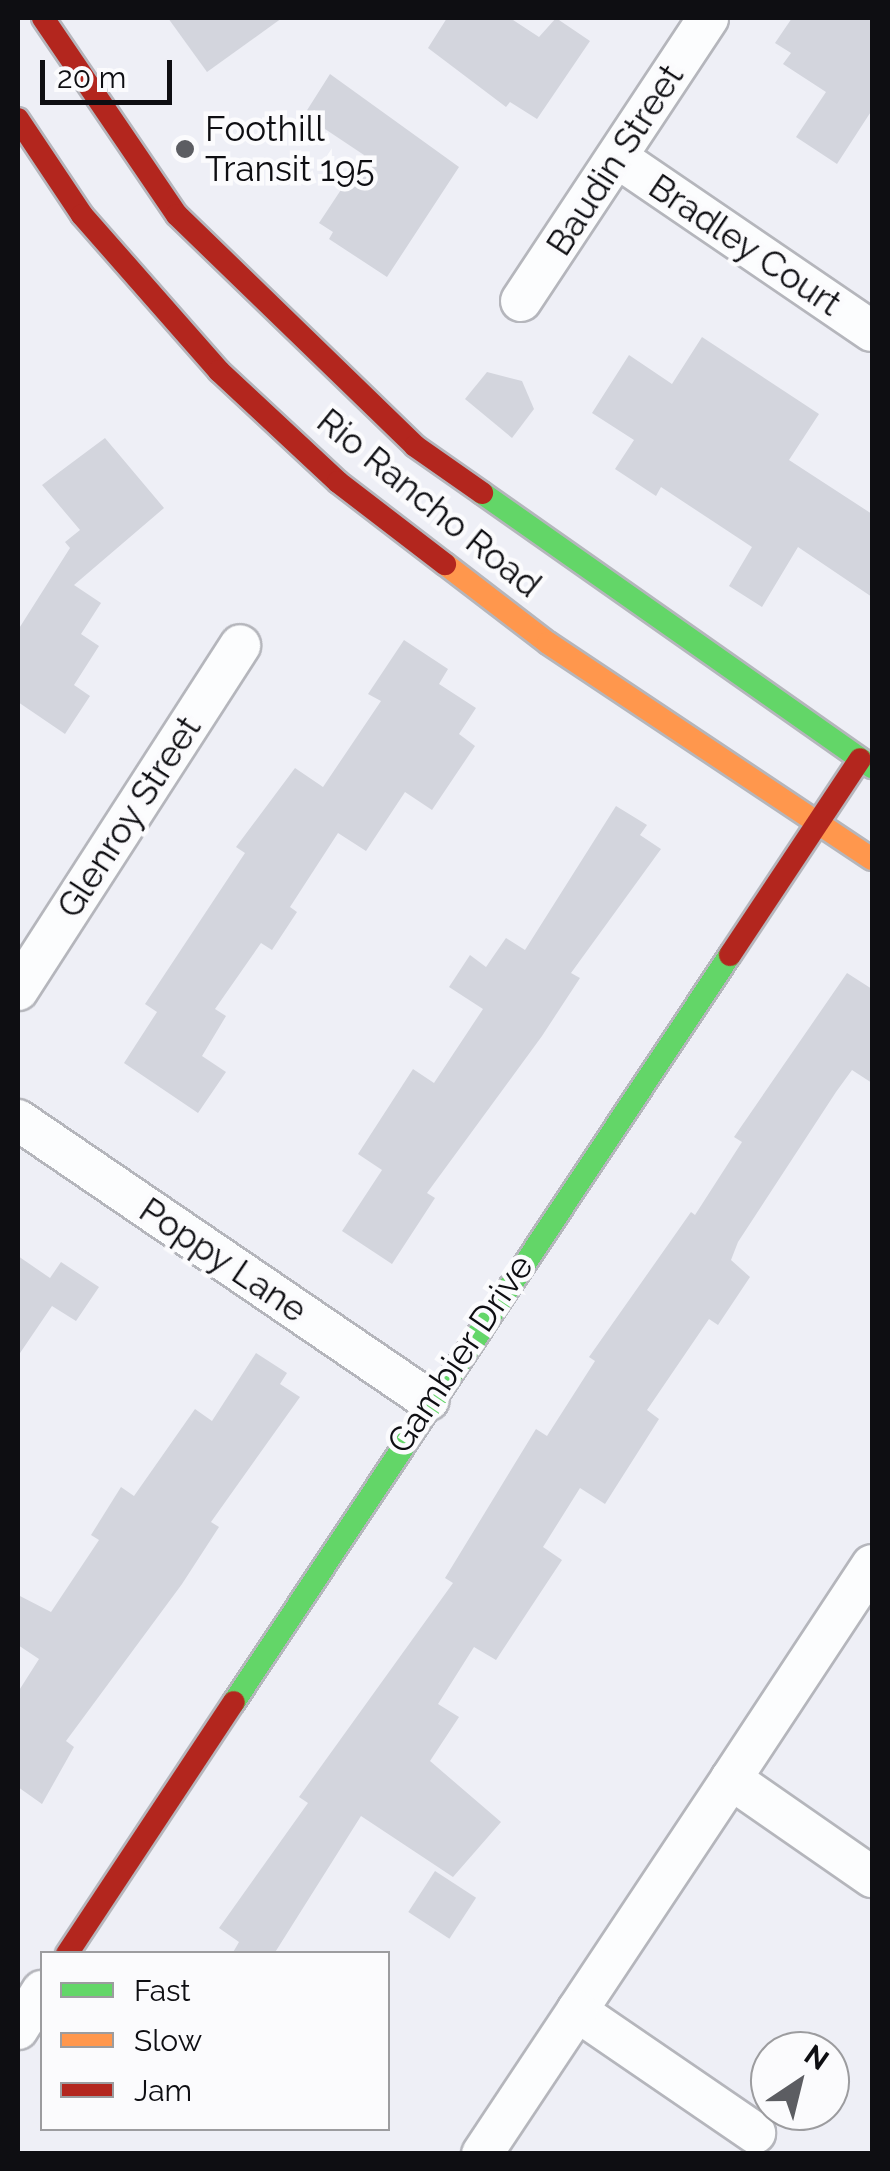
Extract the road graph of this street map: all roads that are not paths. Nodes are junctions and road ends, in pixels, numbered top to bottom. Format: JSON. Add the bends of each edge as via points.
{"nodes":[{"id":1,"x":43,"y":18,"type":"edge"},
{"id":2,"x":708,"y":18,"type":"edge"},
{"id":3,"x":18,"y":119,"type":"edge"},
{"id":4,"x":618,"y":158,"type":"junction"},
{"id":5,"x":521,"y":301,"type":"dead end"},
{"id":6,"x":872,"y":332,"type":"edge"},
{"id":7,"x":240,"y":645,"type":"dead end"},
{"id":8,"x":866,"y":763,"type":"edge"},
{"id":9,"x":818,"y":822,"type":"junction"},
{"id":10,"x":872,"y":858,"type":"edge"},
{"id":11,"x":18,"y":990,"type":"edge"},
{"id":12,"x":18,"y":1120,"type":"edge"},
{"id":13,"x":428,"y":1400,"type":"junction"},
{"id":14,"x":872,"y":1565,"type":"edge"},
{"id":15,"x":731,"y":1780,"type":"junction"},
{"id":16,"x":872,"y":1877,"type":"edge"},
{"id":17,"x":69,"y":1951,"type":"edge"},
{"id":18,"x":40,"y":1994,"type":"edge"},
{"id":19,"x":576,"y":2010,"type":"junction"},
{"id":20,"x":18,"y":2029,"type":"edge"},
{"id":21,"x":755,"y":2133,"type":"dead end"},
{"id":22,"x":482,"y":2154,"type":"edge"}],
"edges":[{"from":1,"to":8,"type":"main road","name":"Rio Rancho Road","via":[[177,216],[414,446]]},
{"from":2,"to":4,"type":"street","name":"Baudin Street"},
{"from":3,"to":9,"type":"main road","name":"Rio Rancho Road","via":[[94,230],[220,372],[338,482],[548,643]]},
{"from":4,"to":5,"type":"street","name":"Baudin Street"},
{"from":4,"to":6,"type":"street","name":"Bradley Court"},
{"from":7,"to":11,"type":"street","name":"Glenroy Street"},
{"from":8,"to":9,"type":"main road","name":"Gambier Drive"},
{"from":9,"to":10,"type":"main road","name":"Rio Rancho Road"},
{"from":9,"to":13,"type":"main road","name":"Gambier Drive"},
{"from":12,"to":13,"type":"street","name":"Poppy Lane"},
{"from":13,"to":17,"type":"main road","name":"Gambier Drive"},
{"from":14,"to":15,"type":"street"},
{"from":15,"to":16,"type":"street"},
{"from":15,"to":19,"type":"street"},
{"from":18,"to":20,"type":"street"},
{"from":19,"to":21,"type":"street"},
{"from":19,"to":22,"type":"street"}]}
